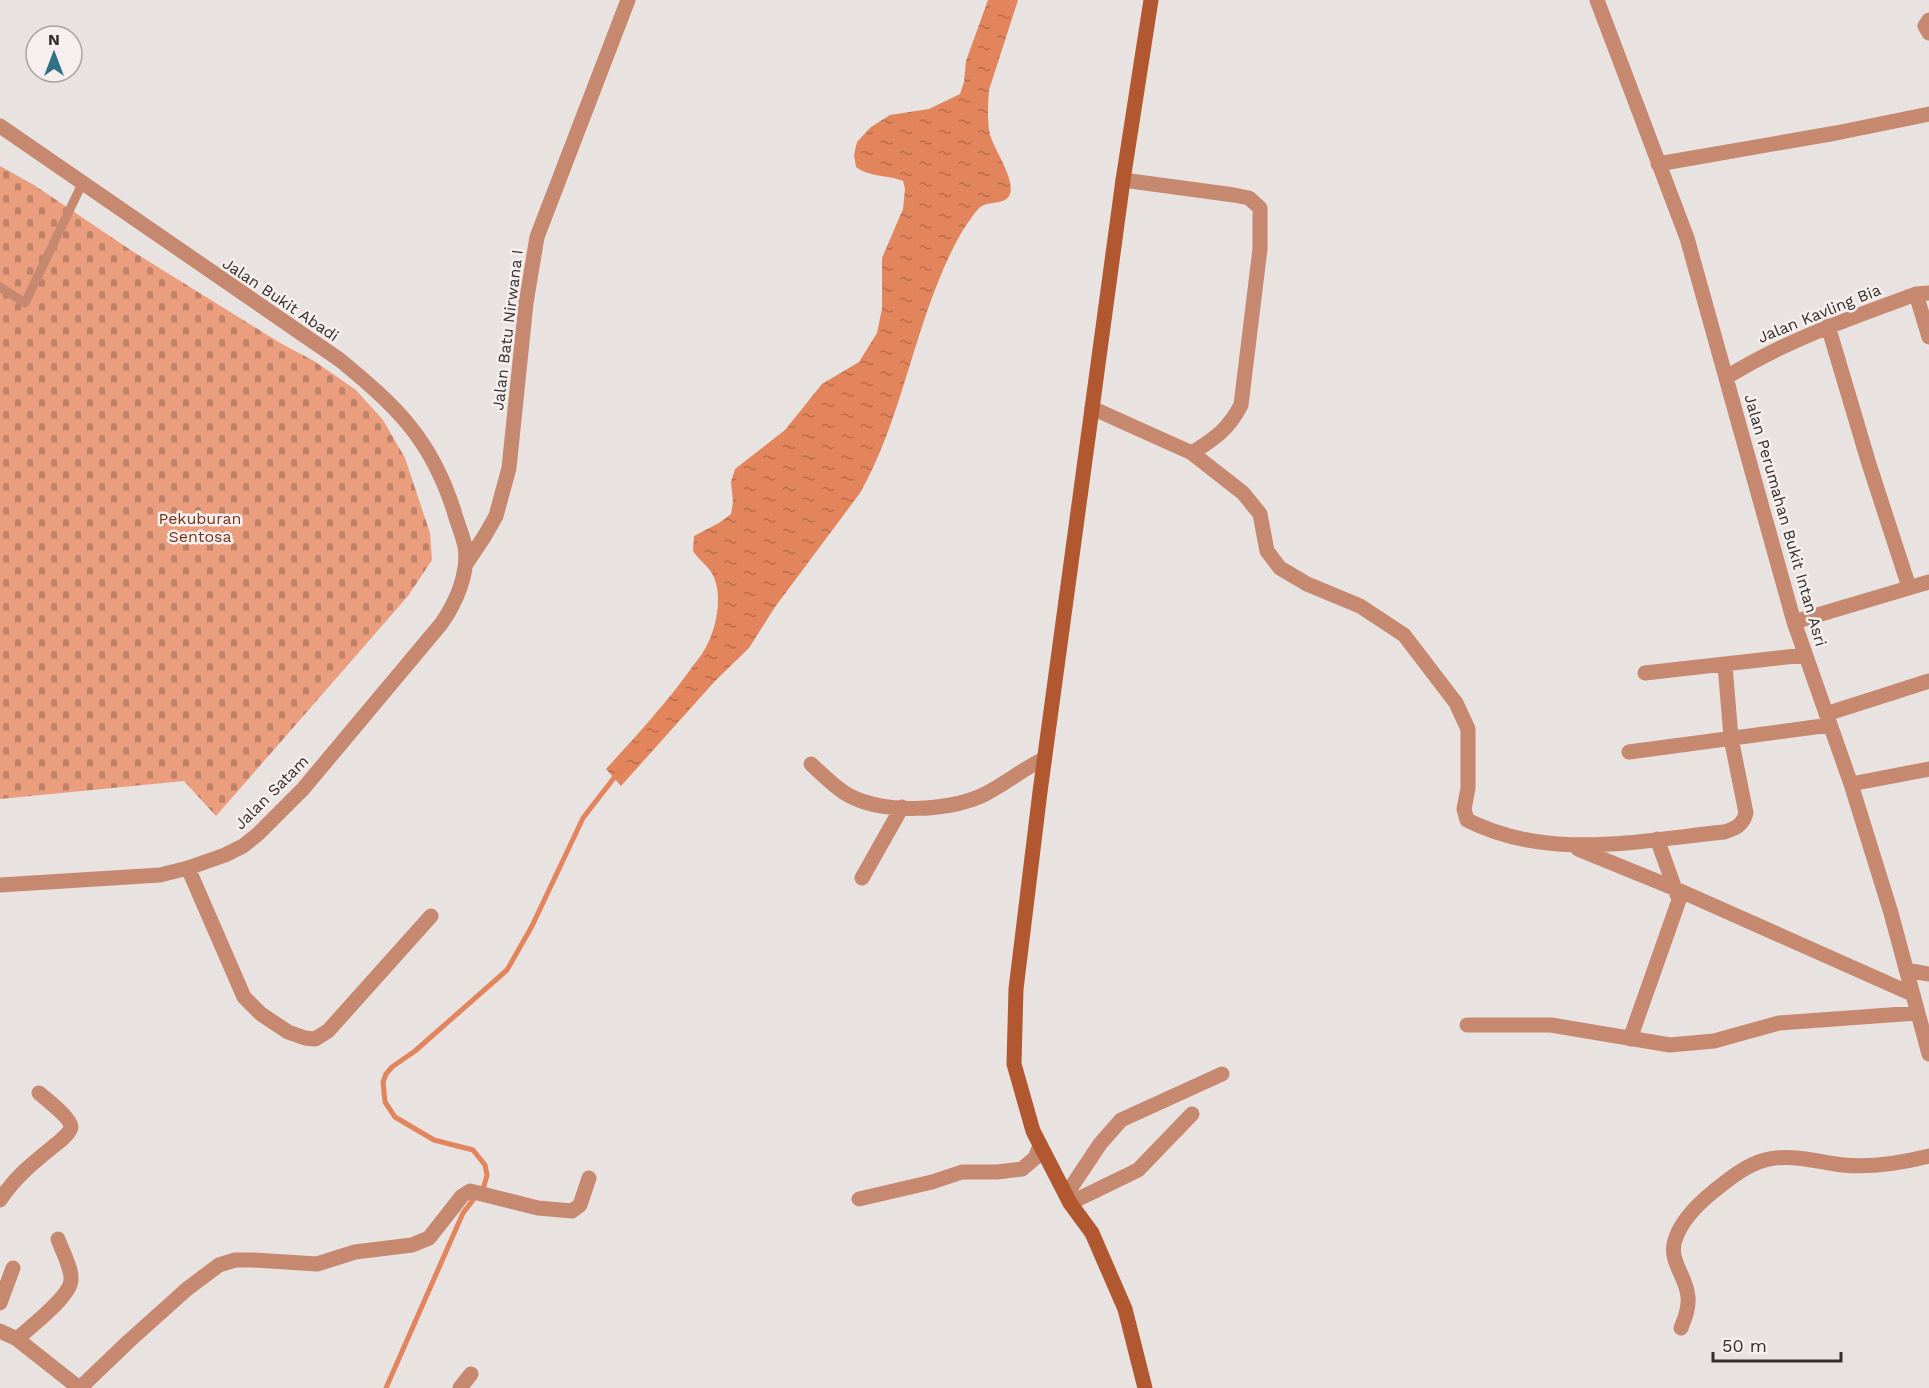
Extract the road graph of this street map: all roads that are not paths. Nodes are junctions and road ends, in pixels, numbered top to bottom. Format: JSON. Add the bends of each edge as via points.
{"nodes":[{"id":1,"x":628,"y":0,"type":"edge"},
{"id":2,"x":1151,"y":0,"type":"edge"},
{"id":3,"x":1597,"y":0,"type":"edge"},
{"id":4,"x":1929,"y":20,"type":"edge"},
{"id":5,"x":1929,"y":33,"type":"edge"},
{"id":6,"x":1929,"y":114,"type":"edge"},
{"id":7,"x":0,"y":126,"type":"edge"},
{"id":8,"x":1658,"y":164,"type":"junction"},
{"id":9,"x":1123,"y":180,"type":"junction"},
{"id":10,"x":82,"y":184,"type":"junction"},
{"id":11,"x":0,"y":287,"type":"edge"},
{"id":12,"x":1922,"y":294,"type":"edge"},
{"id":13,"x":1828,"y":326,"type":"junction"},
{"id":14,"x":1929,"y":337,"type":"edge"},
{"id":15,"x":1727,"y":377,"type":"junction"},
{"id":16,"x":1092,"y":408,"type":"junction"},
{"id":17,"x":1192,"y":453,"type":"junction"},
{"id":18,"x":466,"y":564,"type":"junction"},
{"id":19,"x":1929,"y":582,"type":"edge"},
{"id":20,"x":1910,"y":588,"type":"junction"},
{"id":21,"x":1794,"y":622,"type":"junction"},
{"id":22,"x":1805,"y":655,"type":"junction"},
{"id":23,"x":1725,"y":665,"type":"junction"},
{"id":24,"x":1645,"y":673,"type":"dead end"},
{"id":25,"x":1929,"y":681,"type":"edge"},
{"id":26,"x":1828,"y":720,"type":"junction"},
{"id":27,"x":1731,"y":738,"type":"junction"},
{"id":28,"x":1629,"y":752,"type":"dead end"},
{"id":29,"x":1044,"y":759,"type":"junction"},
{"id":30,"x":811,"y":764,"type":"dead end"},
{"id":31,"x":1929,"y":769,"type":"edge"},
{"id":32,"x":1851,"y":784,"type":"junction"},
{"id":33,"x":902,"y":807,"type":"junction"},
{"id":34,"x":1657,"y":839,"type":"junction"},
{"id":35,"x":1567,"y":844,"type":"junction"},
{"id":36,"x":188,"y":868,"type":"junction"},
{"id":37,"x":862,"y":878,"type":"dead end"},
{"id":38,"x":0,"y":885,"type":"edge"},
{"id":39,"x":1676,"y":889,"type":"junction"},
{"id":40,"x":431,"y":916,"type":"dead end"},
{"id":41,"x":1906,"y":970,"type":"junction"},
{"id":42,"x":1929,"y":974,"type":"edge"},
{"id":43,"x":1912,"y":994,"type":"junction"},
{"id":44,"x":1917,"y":1013,"type":"junction"},
{"id":45,"x":1467,"y":1025,"type":"dead end"},
{"id":46,"x":1630,"y":1040,"type":"junction"},
{"id":47,"x":1929,"y":1054,"type":"edge"},
{"id":48,"x":1222,"y":1074,"type":"dead end"},
{"id":49,"x":39,"y":1093,"type":"dead end"},
{"id":50,"x":1192,"y":1114,"type":"dead end"},
{"id":51,"x":1040,"y":1146,"type":"junction"},
{"id":52,"x":1929,"y":1156,"type":"edge"},
{"id":53,"x":589,"y":1178,"type":"dead end"},
{"id":54,"x":859,"y":1199,"type":"dead end"},
{"id":55,"x":1068,"y":1199,"type":"junction"},
{"id":56,"x":0,"y":1200,"type":"edge"},
{"id":57,"x":58,"y":1239,"type":"dead end"},
{"id":58,"x":13,"y":1268,"type":"dead end"},
{"id":59,"x":0,"y":1303,"type":"edge"},
{"id":60,"x":1681,"y":1328,"type":"dead end"},
{"id":61,"x":0,"y":1331,"type":"edge"},
{"id":62,"x":17,"y":1340,"type":"junction"},
{"id":63,"x":471,"y":1374,"type":"dead end"},
{"id":64,"x":79,"y":1388,"type":"edge"},
{"id":65,"x":460,"y":1388,"type":"edge"},
{"id":66,"x":1145,"y":1388,"type":"edge"}],
"edges":[{"from":1,"to":18,"type":"street","name":"Jalan Batu Nirwana I","via":[[537,237],[509,468],[496,516]]},
{"from":2,"to":9,"type":"street"},
{"from":3,"to":8,"type":"street","name":"Jalan Perumahan Bukit Intan Asri"},
{"from":4,"to":5,"type":"street","via":[[1925,26]]},
{"from":6,"to":8,"type":"street"},
{"from":7,"to":10,"type":"street","name":"Jalan Bukit Abadi"},
{"from":8,"to":15,"type":"street","name":"Jalan Perumahan Bukit Intan Asri","via":[[1687,238]]},
{"from":9,"to":16,"type":"street"},
{"from":9,"to":17,"type":"street","via":[[1249,198],[1260,208],[1260,249],[1241,405],[1219,436]]},
{"from":10,"to":11,"type":"lane","via":[[25,303]]},
{"from":10,"to":18,"type":"street","name":"Jalan Bukit Abadi","via":[[340,360],[385,398],[437,466],[465,545]]},
{"from":12,"to":13,"type":"street","name":"Jalan Kavling Bia"},
{"from":12,"to":14,"type":"street"},
{"from":13,"to":15,"type":"street","name":"Jalan Kavling Bia","via":[[1758,357]]},
{"from":13,"to":20,"type":"street"},
{"from":15,"to":21,"type":"street","name":"Jalan Perumahan Bukit Intan Asri"},
{"from":16,"to":17,"type":"street"},
{"from":16,"to":29,"type":"street"},
{"from":17,"to":35,"type":"street","via":[[1243,493],[1260,514],[1267,551],[1280,568],[1360,606],[1404,635],[1443,685],[1468,729],[1464,808],[1467,820],[1523,841]]},
{"from":18,"to":36,"type":"street","name":"Jalan Satam","via":[[455,600],[441,624],[303,789],[243,846]]},
{"from":19,"to":20,"type":"street"},
{"from":20,"to":21,"type":"street"},
{"from":21,"to":22,"type":"street","name":"Jalan Perumahan Bukit Intan Asri"},
{"from":22,"to":23,"type":"street"},
{"from":22,"to":26,"type":"street","name":"Jalan Perumahan Bukit Intan Asri"},
{"from":23,"to":24,"type":"street"},
{"from":23,"to":27,"type":"street"},
{"from":25,"to":26,"type":"street"},
{"from":26,"to":27,"type":"street"},
{"from":26,"to":32,"type":"street","name":"Jalan Perumahan Bukit Intan Asri"},
{"from":27,"to":28,"type":"street"},
{"from":27,"to":34,"type":"street","via":[[1746,813],[1741,824],[1724,832]]},
{"from":29,"to":33,"type":"street","via":[[996,788],[953,806]]},
{"from":29,"to":51,"type":"street","via":[[1016,989],[1014,1064]]},
{"from":30,"to":33,"type":"street","via":[[850,796]]},
{"from":31,"to":32,"type":"street"},
{"from":32,"to":41,"type":"street","name":"Jalan Perumahan Bukit Intan Asri"},
{"from":33,"to":37,"type":"street"},
{"from":34,"to":35,"type":"street","via":[[1591,846]]},
{"from":34,"to":39,"type":"street"},
{"from":35,"to":39,"type":"street"},
{"from":36,"to":38,"type":"street","name":"Jalan Satam","via":[[160,875]]},
{"from":36,"to":40,"type":"street","via":[[244,997],[278,1026],[305,1038],[315,1039],[328,1031]]},
{"from":39,"to":43,"type":"street"},
{"from":39,"to":46,"type":"street","via":[[1678,906]]},
{"from":41,"to":42,"type":"street"},
{"from":41,"to":43,"type":"street","name":"Jalan Perumahan Bukit Intan Asri"},
{"from":43,"to":44,"type":"street","name":"Jalan Perumahan Bukit Intan Asri"},
{"from":44,"to":46,"type":"street","via":[[1779,1023],[1689,1044]]},
{"from":44,"to":47,"type":"street","name":"Jalan Perumahan Bukit Intan Asri"},
{"from":45,"to":46,"type":"street","via":[[1551,1025]]},
{"from":48,"to":55,"type":"street","via":[[1121,1120],[1100,1144]]},
{"from":49,"to":56,"type":"street","via":[[67,1118],[70,1129],[10,1184]]},
{"from":50,"to":55,"type":"street","via":[[1138,1170]]},
{"from":51,"to":54,"type":"street","via":[[1035,1158],[1022,1169],[962,1172]]},
{"from":51,"to":55,"type":"street"},
{"from":52,"to":60,"type":"street","via":[[1856,1165],[1781,1158],[1765,1160],[1728,1180],[1701,1201],[1674,1242],[1675,1263],[1688,1296]]},
{"from":53,"to":64,"type":"street","via":[[579,1205],[572,1211],[538,1208],[469,1191],[429,1238],[412,1245],[355,1252],[317,1264],[235,1260],[219,1265],[162,1311]]},
{"from":55,"to":66,"type":"street","via":[[1092,1233],[1125,1309]]},
{"from":57,"to":62,"type":"street","via":[[71,1276],[70,1286]]},
{"from":58,"to":59,"type":"street"},
{"from":61,"to":62,"type":"street"},
{"from":62,"to":64,"type":"street"},
{"from":63,"to":65,"type":"street"}]}
